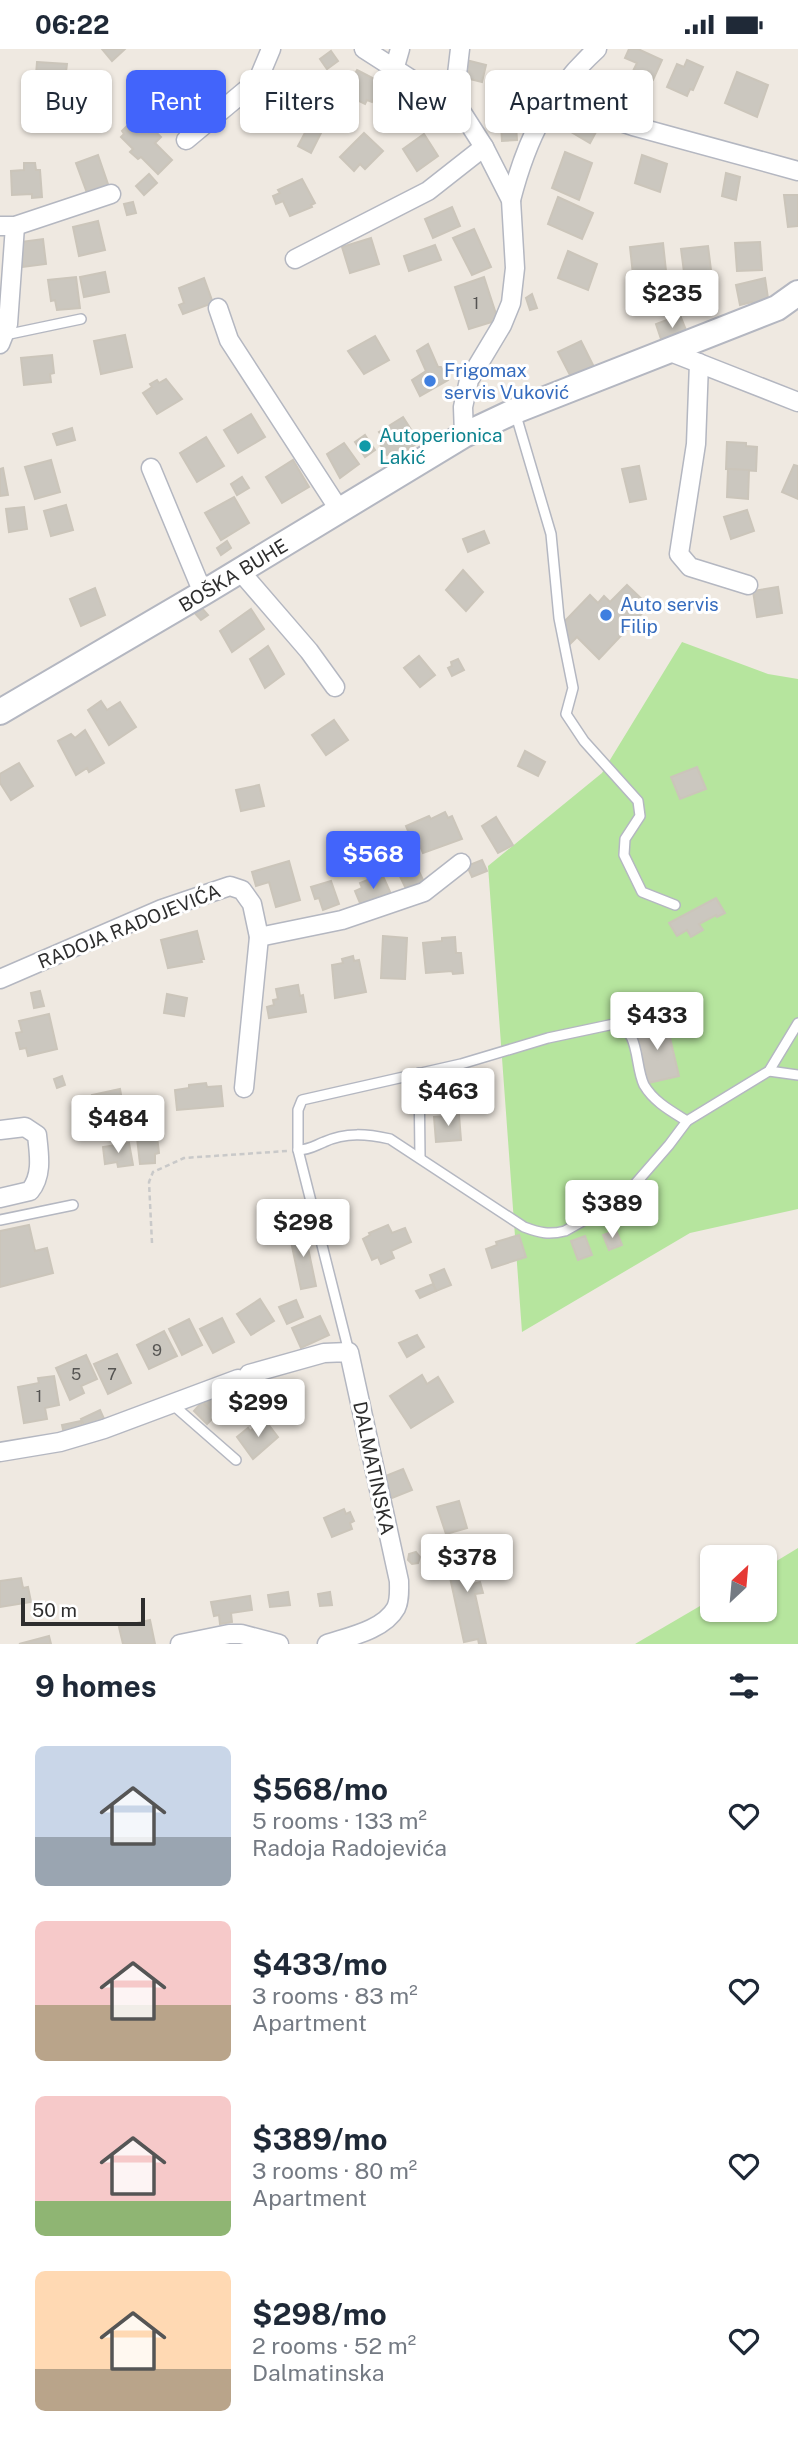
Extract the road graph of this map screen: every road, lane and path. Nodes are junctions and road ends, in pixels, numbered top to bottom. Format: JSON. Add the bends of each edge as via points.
{"nodes":[{"id":1,"x":271,"y":49,"type":"edge"},
{"id":2,"x":363,"y":49,"type":"edge"},
{"id":3,"x":400,"y":49,"type":"edge"},
{"id":4,"x":460,"y":49,"type":"edge"},
{"id":5,"x":597,"y":49,"type":"edge"},
{"id":6,"x":394,"y":70,"type":"joint"},
{"id":7,"x":458,"y":70,"type":"edge"},
{"id":8,"x":574,"y":70,"type":"edge"},
{"id":9,"x":471,"y":127,"type":"edge"},
{"id":10,"x":653,"y":131,"type":"edge"},
{"id":11,"x":533,"y":133,"type":"edge"},
{"id":12,"x":186,"y":139,"type":"dead end"},
{"id":13,"x":484,"y":147,"type":"junction"},
{"id":14,"x":798,"y":171,"type":"edge"},
{"id":15,"x":111,"y":194,"type":"dead end"},
{"id":16,"x":511,"y":200,"type":"junction"},
{"id":17,"x":7,"y":226,"type":"edge"},
{"id":18,"x":295,"y":260,"type":"dead end"},
{"id":19,"x":798,"y":293,"type":"edge"},
{"id":20,"x":218,"y":308,"type":"dead end"},
{"id":21,"x":80,"y":319,"type":"dead end"},
{"id":22,"x":3,"y":340,"type":"edge"},
{"id":23,"x":668,"y":351,"type":"junction"},
{"id":24,"x":699,"y":363,"type":"junction"},
{"id":25,"x":798,"y":402,"type":"edge"},
{"id":26,"x":515,"y":411,"type":"junction"},
{"id":27,"x":464,"y":435,"type":"junction"},
{"id":28,"x":151,"y":468,"type":"dead end"},
{"id":29,"x":340,"y":511,"type":"junction"},
{"id":30,"x":240,"y":571,"type":"junction"},
{"id":31,"x":748,"y":585,"type":"dead end"},
{"id":32,"x":203,"y":593,"type":"junction"},
{"id":33,"x":335,"y":687,"type":"dead end"},
{"id":34,"x":0,"y":712,"type":"edge"},
{"id":35,"x":461,"y":863,"type":"dead end"},
{"id":36,"x":675,"y":905,"type":"dead end"},
{"id":37,"x":259,"y":937,"type":"junction"},
{"id":38,"x":0,"y":979,"type":"edge"},
{"id":39,"x":798,"y":1023,"type":"edge"},
{"id":40,"x":769,"y":1071,"type":"junction"},
{"id":41,"x":419,"y":1073,"type":"junction"},
{"id":42,"x":798,"y":1075,"type":"edge"},
{"id":43,"x":244,"y":1088,"type":"dead end"},
{"id":44,"x":687,"y":1121,"type":"junction"},
{"id":45,"x":0,"y":1130,"type":"edge"},
{"id":46,"x":298,"y":1150,"type":"junction"},
{"id":47,"x":420,"y":1157,"type":"junction"},
{"id":48,"x":0,"y":1198,"type":"edge"},
{"id":49,"x":73,"y":1205,"type":"dead end"},
{"id":50,"x":0,"y":1220,"type":"edge"},
{"id":51,"x":152,"y":1243,"type":"dead end"},
{"id":52,"x":349,"y":1352,"type":"junction"},
{"id":53,"x":172,"y":1404,"type":"junction"},
{"id":54,"x":0,"y":1452,"type":"edge"},
{"id":55,"x":236,"y":1460,"type":"dead end"},
{"id":56,"x":180,"y":1644,"type":"edge"},
{"id":57,"x":279,"y":1644,"type":"edge"},
{"id":58,"x":327,"y":1644,"type":"edge"}],
"edges":[{"from":1,"to":12,"type":"street","via":[[258,79]]},
{"from":2,"to":6,"type":"street"},
{"from":3,"to":6,"type":"street"},
{"from":4,"to":7,"type":"street"},
{"from":5,"to":8,"type":"street"},
{"from":9,"to":13,"type":"street"},
{"from":10,"to":14,"type":"street"},
{"from":11,"to":16,"type":"street"},
{"from":13,"to":16,"type":"street"},
{"from":13,"to":18,"type":"street","via":[[428,191]]},
{"from":15,"to":17,"type":"street"},
{"from":16,"to":27,"type":"street","via":[[515,268],[511,303],[469,380],[463,407]]},
{"from":17,"to":22,"type":"street"},
{"from":19,"to":23,"type":"street","name":"BOŠKA BUHE","via":[[777,308]]},
{"from":20,"to":29,"type":"street","via":[[229,340]]},
{"from":21,"to":22,"type":"lane"},
{"from":23,"to":24,"type":"street"},
{"from":23,"to":26,"type":"street","name":"BOŠKA BUHE"},
{"from":24,"to":25,"type":"street"},
{"from":24,"to":31,"type":"street","via":[[696,445],[679,554],[695,569]]},
{"from":26,"to":27,"type":"street","name":"BOŠKA BUHE"},
{"from":26,"to":36,"type":"lane","via":[[551,534],[559,618],[573,688],[566,714],[638,801],[640,816],[625,839],[624,855],[642,892]]},
{"from":27,"to":29,"type":"street","name":"BOŠKA BUHE"},
{"from":28,"to":32,"type":"street"},
{"from":29,"to":30,"type":"street","name":"BOŠKA BUHE"},
{"from":30,"to":32,"type":"street","name":"BOŠKA BUHE"},
{"from":30,"to":33,"type":"street"},
{"from":32,"to":34,"type":"street","name":"BOŠKA BUHE"},
{"from":35,"to":37,"type":"street","via":[[424,893],[342,921]]},
{"from":37,"to":38,"type":"street","name":"RADOJA RADOJEVIĆA","via":[[252,904],[242,890],[230,886],[162,909]]},
{"from":37,"to":43,"type":"street"},
{"from":39,"to":40,"type":"lane"},
{"from":40,"to":42,"type":"lane"},
{"from":40,"to":44,"type":"lane"},
{"from":41,"to":44,"type":"lane","via":[[614,1024],[630,1033],[644,1084],[659,1104]]},
{"from":41,"to":46,"type":"lane","via":[[302,1100]]},
{"from":41,"to":47,"type":"lane"},
{"from":44,"to":47,"type":"lane","via":[[622,1199],[557,1233],[524,1227]]},
{"from":45,"to":48,"type":"street","via":[[25,1127],[37,1135],[39,1156],[37,1180],[30,1191]]},
{"from":46,"to":47,"type":"lane","via":[[365,1133],[390,1139]]},
{"from":46,"to":51,"type":"path","via":[[184,1159],[153,1172],[149,1182]]},
{"from":46,"to":52,"type":"lane"},
{"from":49,"to":50,"type":"lane"},
{"from":52,"to":53,"type":"street","via":[[305,1357]]},
{"from":52,"to":58,"type":"street","name":"DALMATINSKA","via":[[399,1597],[388,1618]]},
{"from":53,"to":54,"type":"street","via":[[82,1436]]},
{"from":53,"to":55,"type":"lane"},
{"from":56,"to":57,"type":"street","via":[[229,1634]]}]}
